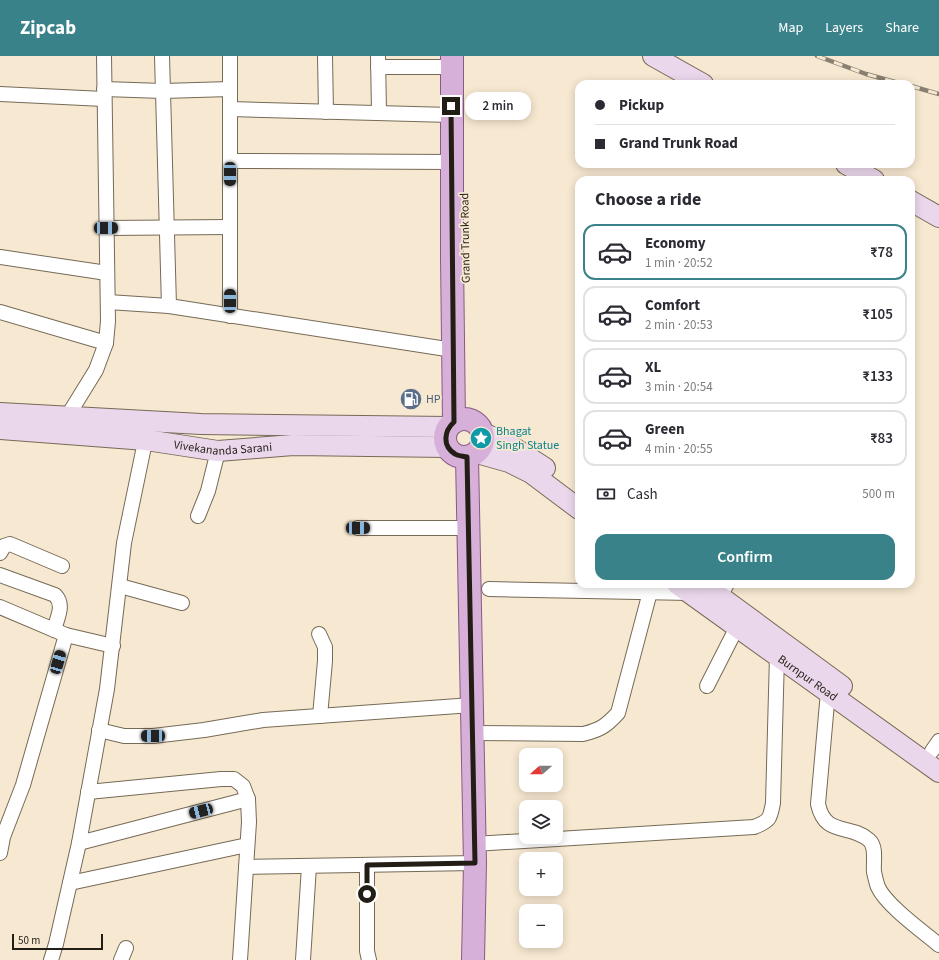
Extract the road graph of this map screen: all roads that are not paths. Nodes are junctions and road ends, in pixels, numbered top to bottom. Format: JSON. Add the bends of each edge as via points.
{"nodes":[{"id":1,"x":104,"y":56,"type":"edge"},
{"id":2,"x":162,"y":56,"type":"edge"},
{"id":3,"x":230,"y":56,"type":"edge"},
{"id":4,"x":325,"y":56,"type":"edge"},
{"id":5,"x":653,"y":56,"type":"edge"},
{"id":6,"x":456,"y":60,"type":"edge"},
{"id":7,"x":378,"y":62,"type":"edge"},
{"id":8,"x":696,"y":80,"type":"edge"},
{"id":9,"x":230,"y":89,"type":"junction"},
{"id":10,"x":163,"y":91,"type":"junction"},
{"id":11,"x":0,"y":94,"type":"edge"},
{"id":12,"x":104,"y":94,"type":"junction"},
{"id":13,"x":230,"y":109,"type":"junction"},
{"id":14,"x":326,"y":112,"type":"junction"},
{"id":15,"x":380,"y":112,"type":"junction"},
{"id":16,"x":451,"y":114,"type":"junction"},
{"id":17,"x":230,"y":161,"type":"junction"},
{"id":18,"x":451,"y":162,"type":"junction"},
{"id":19,"x":853,"y":168,"type":"edge"},
{"id":20,"x":867,"y":176,"type":"edge"},
{"id":21,"x":915,"y":203,"type":"edge"},
{"id":22,"x":939,"y":217,"type":"edge"},
{"id":23,"x":230,"y":227,"type":"junction"},
{"id":24,"x":106,"y":228,"type":"junction"},
{"id":25,"x":167,"y":228,"type":"junction"},
{"id":26,"x":0,"y":257,"type":"edge"},
{"id":27,"x":107,"y":273,"type":"junction"},
{"id":28,"x":108,"y":302,"type":"junction"},
{"id":29,"x":169,"y":306,"type":"junction"},
{"id":30,"x":0,"y":312,"type":"edge"},
{"id":31,"x":230,"y":316,"type":"junction"},
{"id":32,"x":106,"y":343,"type":"junction"},
{"id":33,"x":453,"y":350,"type":"junction"},
{"id":34,"x":0,"y":413,"type":"edge"},
{"id":35,"x":67,"y":418,"type":"junction"},
{"id":36,"x":0,"y":429,"type":"edge"},
{"id":37,"x":147,"y":431,"type":"junction"},
{"id":38,"x":463,"y":437,"type":"junction"},
{"id":39,"x":218,"y":451,"type":"junction"},
{"id":40,"x":575,"y":490,"type":"edge"},
{"id":41,"x":575,"y":507,"type":"edge"},
{"id":42,"x":198,"y":516,"type":"dead end"},
{"id":43,"x":358,"y":528,"type":"dead end"},
{"id":44,"x":468,"y":528,"type":"junction"},
{"id":45,"x":0,"y":553,"type":"edge"},
{"id":46,"x":62,"y":566,"type":"dead end"},
{"id":47,"x":0,"y":575,"type":"edge"},
{"id":48,"x":120,"y":586,"type":"junction"},
{"id":49,"x":489,"y":588,"type":"dead end"},
{"id":50,"x":682,"y":588,"type":"edge"},
{"id":51,"x":691,"y":588,"type":"edge"},
{"id":52,"x":701,"y":588,"type":"edge"},
{"id":53,"x":724,"y":590,"type":"edge"},
{"id":54,"x":650,"y":592,"type":"junction"},
{"id":55,"x":182,"y":603,"type":"dead end"},
{"id":56,"x":0,"y":607,"type":"edge"},
{"id":57,"x":737,"y":627,"type":"junction"},
{"id":58,"x":60,"y":633,"type":"junction"},
{"id":59,"x":319,"y":634,"type":"dead end"},
{"id":60,"x":113,"y":646,"type":"junction"},
{"id":61,"x":777,"y":656,"type":"junction"},
{"id":62,"x":707,"y":686,"type":"dead end"},
{"id":63,"x":828,"y":692,"type":"junction"},
{"id":64,"x":472,"y":705,"type":"junction"},
{"id":65,"x":320,"y":716,"type":"junction"},
{"id":66,"x":99,"y":730,"type":"junction"},
{"id":67,"x":472,"y":733,"type":"junction"},
{"id":68,"x":937,"y":749,"type":"edge"},
{"id":69,"x":939,"y":772,"type":"edge"},
{"id":70,"x":88,"y":792,"type":"junction"},
{"id":71,"x":248,"y":799,"type":"junction"},
{"id":72,"x":78,"y":843,"type":"junction"},
{"id":73,"x":247,"y":845,"type":"junction"},
{"id":74,"x":0,"y":853,"type":"edge"},
{"id":75,"x":475,"y":854,"type":"junction"},
{"id":76,"x":367,"y":865,"type":"junction"},
{"id":77,"x":309,"y":866,"type":"junction"},
{"id":78,"x":246,"y":868,"type":"junction"},
{"id":79,"x":70,"y":883,"type":"junction"},
{"id":80,"x":939,"y":945,"type":"edge"},
{"id":81,"x":51,"y":960,"type":"edge"},
{"id":82,"x":240,"y":960,"type":"edge"},
{"id":83,"x":303,"y":960,"type":"edge"},
{"id":84,"x":369,"y":960,"type":"edge"},
{"id":85,"x":474,"y":960,"type":"edge"}],
"edges":[{"from":1,"to":12,"type":"street"},
{"from":2,"to":10,"type":"street"},
{"from":3,"to":9,"type":"street"},
{"from":4,"to":14,"type":"street"},
{"from":5,"to":8,"type":"street"},
{"from":6,"to":7,"type":"street"},
{"from":6,"to":16,"type":"main road","name":"Grand Trunk Road"},
{"from":6,"to":38,"type":"main road","name":"Grand Trunk Road","via":[[465,184]]},
{"from":7,"to":15,"type":"street"},
{"from":9,"to":10,"type":"street"},
{"from":9,"to":13,"type":"street"},
{"from":10,"to":12,"type":"street"},
{"from":10,"to":25,"type":"street"},
{"from":11,"to":12,"type":"street"},
{"from":12,"to":24,"type":"street"},
{"from":13,"to":14,"type":"street"},
{"from":13,"to":17,"type":"street"},
{"from":14,"to":15,"type":"street"},
{"from":15,"to":16,"type":"street"},
{"from":16,"to":18,"type":"main road","name":"Grand Trunk Road"},
{"from":17,"to":18,"type":"street"},
{"from":17,"to":23,"type":"street"},
{"from":18,"to":33,"type":"main road","name":"Grand Trunk Road"},
{"from":19,"to":20,"type":"street"},
{"from":21,"to":22,"type":"street"},
{"from":23,"to":25,"type":"street"},
{"from":23,"to":31,"type":"street"},
{"from":24,"to":25,"type":"street"},
{"from":24,"to":27,"type":"street"},
{"from":25,"to":29,"type":"street"},
{"from":26,"to":27,"type":"street"},
{"from":27,"to":28,"type":"street"},
{"from":28,"to":29,"type":"street"},
{"from":28,"to":32,"type":"street"},
{"from":29,"to":31,"type":"street"},
{"from":30,"to":32,"type":"street"},
{"from":31,"to":33,"type":"street"},
{"from":32,"to":35,"type":"street","via":[[96,370]]},
{"from":33,"to":38,"type":"main road","name":"Grand Trunk Road"},
{"from":34,"to":35,"type":"street","name":"Vivekananda Sarani"},
{"from":35,"to":37,"type":"street","name":"Vivekananda Sarani"},
{"from":36,"to":37,"type":"street","name":"Vivekananda Sarani"},
{"from":37,"to":38,"type":"street","name":"Vivekananda Sarani","via":[[201,424]]},
{"from":37,"to":39,"type":"street","name":"Vivekananda Sarani"},
{"from":37,"to":48,"type":"street","via":[[124,543]]},
{"from":38,"to":39,"type":"street","name":"Vivekananda Sarani"},
{"from":38,"to":40,"type":"street","via":[[515,448]]},
{"from":38,"to":41,"type":"street","via":[[531,473]]},
{"from":38,"to":44,"type":"main road","name":"Grand Trunk Road"},
{"from":39,"to":42,"type":"street","via":[[208,491]]},
{"from":43,"to":44,"type":"street"},
{"from":44,"to":64,"type":"main road","name":"Grand Trunk Road"},
{"from":45,"to":46,"type":"street","via":[[4,546],[10,544]]},
{"from":47,"to":58,"type":"street","via":[[55,595],[61,607]]},
{"from":48,"to":55,"type":"street"},
{"from":48,"to":60,"type":"street"},
{"from":49,"to":54,"type":"street"},
{"from":50,"to":54,"type":"street"},
{"from":51,"to":57,"type":"street","name":"Burnpur Road"},
{"from":52,"to":53,"type":"street"},
{"from":53,"to":68,"type":"street","via":[[883,717]]},
{"from":54,"to":67,"type":"street","via":[[618,713],[607,726],[583,734]]},
{"from":56,"to":58,"type":"street"},
{"from":57,"to":61,"type":"street","name":"Burnpur Road"},
{"from":57,"to":62,"type":"street"},
{"from":58,"to":60,"type":"street"},
{"from":58,"to":74,"type":"street","via":[[23,785],[5,830]]},
{"from":59,"to":65,"type":"street","via":[[325,647],[326,661]]},
{"from":60,"to":66,"type":"street"},
{"from":61,"to":63,"type":"street","name":"Burnpur Road"},
{"from":61,"to":75,"type":"street","via":[[773,803],[771,816],[764,823],[754,827]]},
{"from":63,"to":69,"type":"street","name":"Burnpur Road"},
{"from":63,"to":80,"type":"street","via":[[818,804],[820,814],[826,822],[837,828],[861,835],[870,841],[874,852],[874,872],[884,898]]},
{"from":64,"to":65,"type":"street"},
{"from":64,"to":67,"type":"main road","name":"Grand Trunk Road"},
{"from":65,"to":66,"type":"street","via":[[263,720],[153,736],[124,736]]},
{"from":66,"to":70,"type":"street"},
{"from":67,"to":75,"type":"main road","name":"Grand Trunk Road"},
{"from":70,"to":71,"type":"street","via":[[234,779],[243,786]]},
{"from":70,"to":72,"type":"street"},
{"from":71,"to":72,"type":"street"},
{"from":71,"to":73,"type":"street"},
{"from":72,"to":79,"type":"street"},
{"from":73,"to":78,"type":"street"},
{"from":73,"to":79,"type":"street"},
{"from":75,"to":76,"type":"street"},
{"from":75,"to":85,"type":"main road","name":"Grand Trunk Road"},
{"from":76,"to":77,"type":"street"},
{"from":76,"to":84,"type":"street"},
{"from":77,"to":78,"type":"street"},
{"from":77,"to":83,"type":"street"},
{"from":78,"to":82,"type":"street"},
{"from":79,"to":81,"type":"street"}]}
